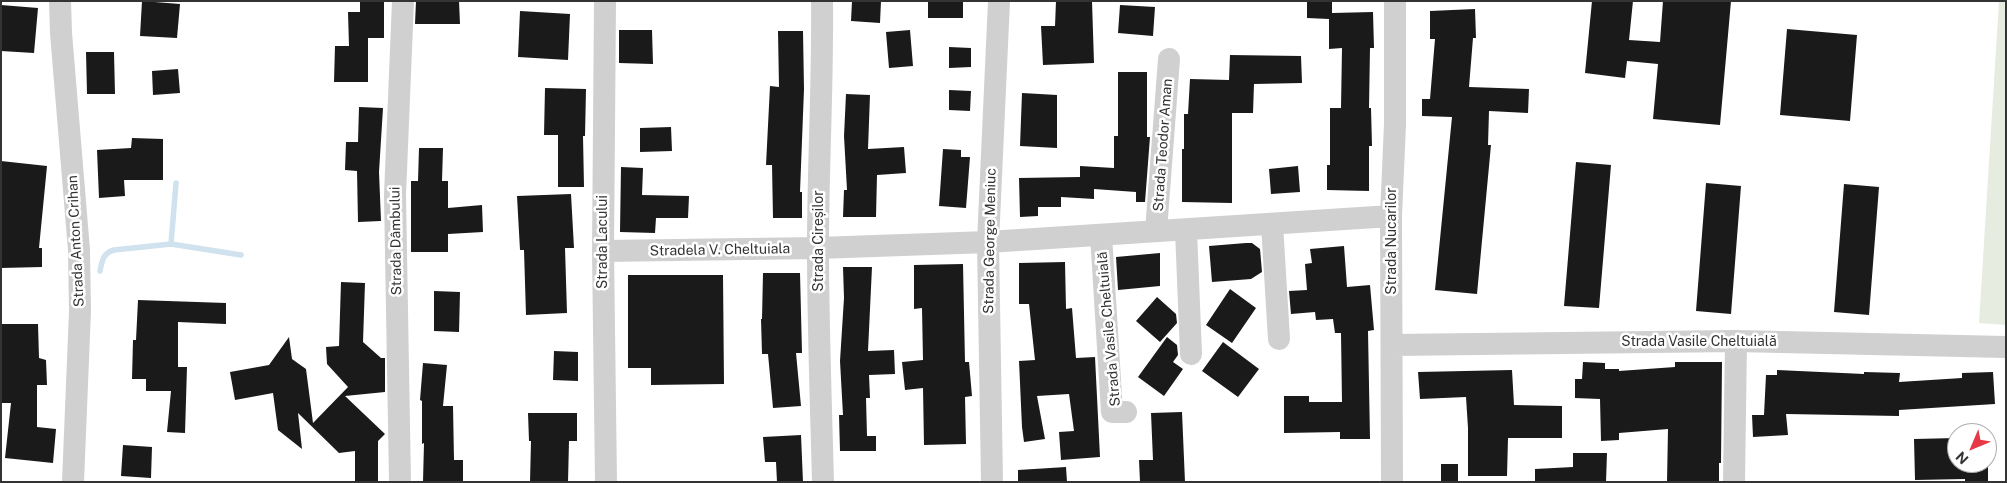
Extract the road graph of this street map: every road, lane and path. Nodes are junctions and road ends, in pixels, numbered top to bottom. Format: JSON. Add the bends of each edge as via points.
{"nodes":[{"id":1,"x":60,"y":1,"type":"edge"},
{"id":2,"x":403,"y":1,"type":"edge"},
{"id":3,"x":605,"y":1,"type":"edge"},
{"id":4,"x":822,"y":1,"type":"edge"},
{"id":5,"x":999,"y":1,"type":"edge"},
{"id":6,"x":1395,"y":1,"type":"edge"},
{"id":7,"x":1169,"y":59,"type":"dead end"},
{"id":8,"x":1391,"y":216,"type":"junction"},
{"id":9,"x":1272,"y":224,"type":"junction"},
{"id":10,"x":1186,"y":230,"type":"junction"},
{"id":11,"x":1156,"y":231,"type":"junction"},
{"id":12,"x":1102,"y":235,"type":"junction"},
{"id":13,"x":988,"y":242,"type":"junction"},
{"id":14,"x":818,"y":248,"type":"junction"},
{"id":15,"x":602,"y":251,"type":"junction"},
{"id":16,"x":1279,"y":339,"type":"dead end"},
{"id":17,"x":1736,"y":341,"type":"junction"},
{"id":18,"x":1392,"y":345,"type":"junction"},
{"id":19,"x":2006,"y":347,"type":"edge"},
{"id":20,"x":1191,"y":354,"type":"dead end"},
{"id":21,"x":1126,"y":412,"type":"dead end"},
{"id":22,"x":73,"y":482,"type":"edge"},
{"id":23,"x":400,"y":482,"type":"edge"},
{"id":24,"x":606,"y":482,"type":"edge"},
{"id":25,"x":823,"y":482,"type":"edge"},
{"id":26,"x":992,"y":482,"type":"edge"},
{"id":27,"x":1392,"y":482,"type":"edge"},
{"id":28,"x":1734,"y":482,"type":"edge"}],
"edges":[{"from":1,"to":22,"type":"street","name":"Strada Anton Crihan","via":[[79,250],[80,311]]},
{"from":2,"to":23,"type":"street","name":"Strada Dâmbului","via":[[395,195]]},
{"from":3,"to":15,"type":"street","name":"Strada Lacului"},
{"from":4,"to":14,"type":"street","name":"Strada Cireșilor"},
{"from":5,"to":13,"type":"street","name":"Strada George Meniuc"},
{"from":6,"to":8,"type":"street","name":"Strada Nucarilor"},
{"from":7,"to":11,"type":"street","name":"Strada Teodor Aman"},
{"from":8,"to":9,"type":"street","name":"Strada Vasile Cheltuială"},
{"from":8,"to":18,"type":"street","name":"Strada Nucarilor"},
{"from":9,"to":10,"type":"street","name":"Strada Vasile Cheltuială"},
{"from":9,"to":16,"type":"street"},
{"from":10,"to":11,"type":"street","name":"Strada Vasile Cheltuială"},
{"from":10,"to":20,"type":"street"},
{"from":11,"to":12,"type":"street","name":"Strada Vasile Cheltuială"},
{"from":12,"to":13,"type":"street","name":"Strada Vasile Cheltuială"},
{"from":12,"to":21,"type":"street","name":"Strada Vasile Cheltuială","via":[[1112,412]]},
{"from":13,"to":14,"type":"street","name":"Stradela V. Cheltuiala"},
{"from":13,"to":26,"type":"street","name":"Strada George Meniuc"},
{"from":14,"to":15,"type":"street","name":"Stradela V. Cheltuiala"},
{"from":14,"to":25,"type":"street","name":"Strada Cireșilor"},
{"from":15,"to":24,"type":"street","name":"Strada Lacului"},
{"from":17,"to":18,"type":"street","name":"Strada Vasile Cheltuială"},
{"from":17,"to":19,"type":"street","name":"Strada Vasile Cheltuială"},
{"from":17,"to":28,"type":"street"},
{"from":18,"to":27,"type":"street","name":"Strada Nucarilor"}]}
